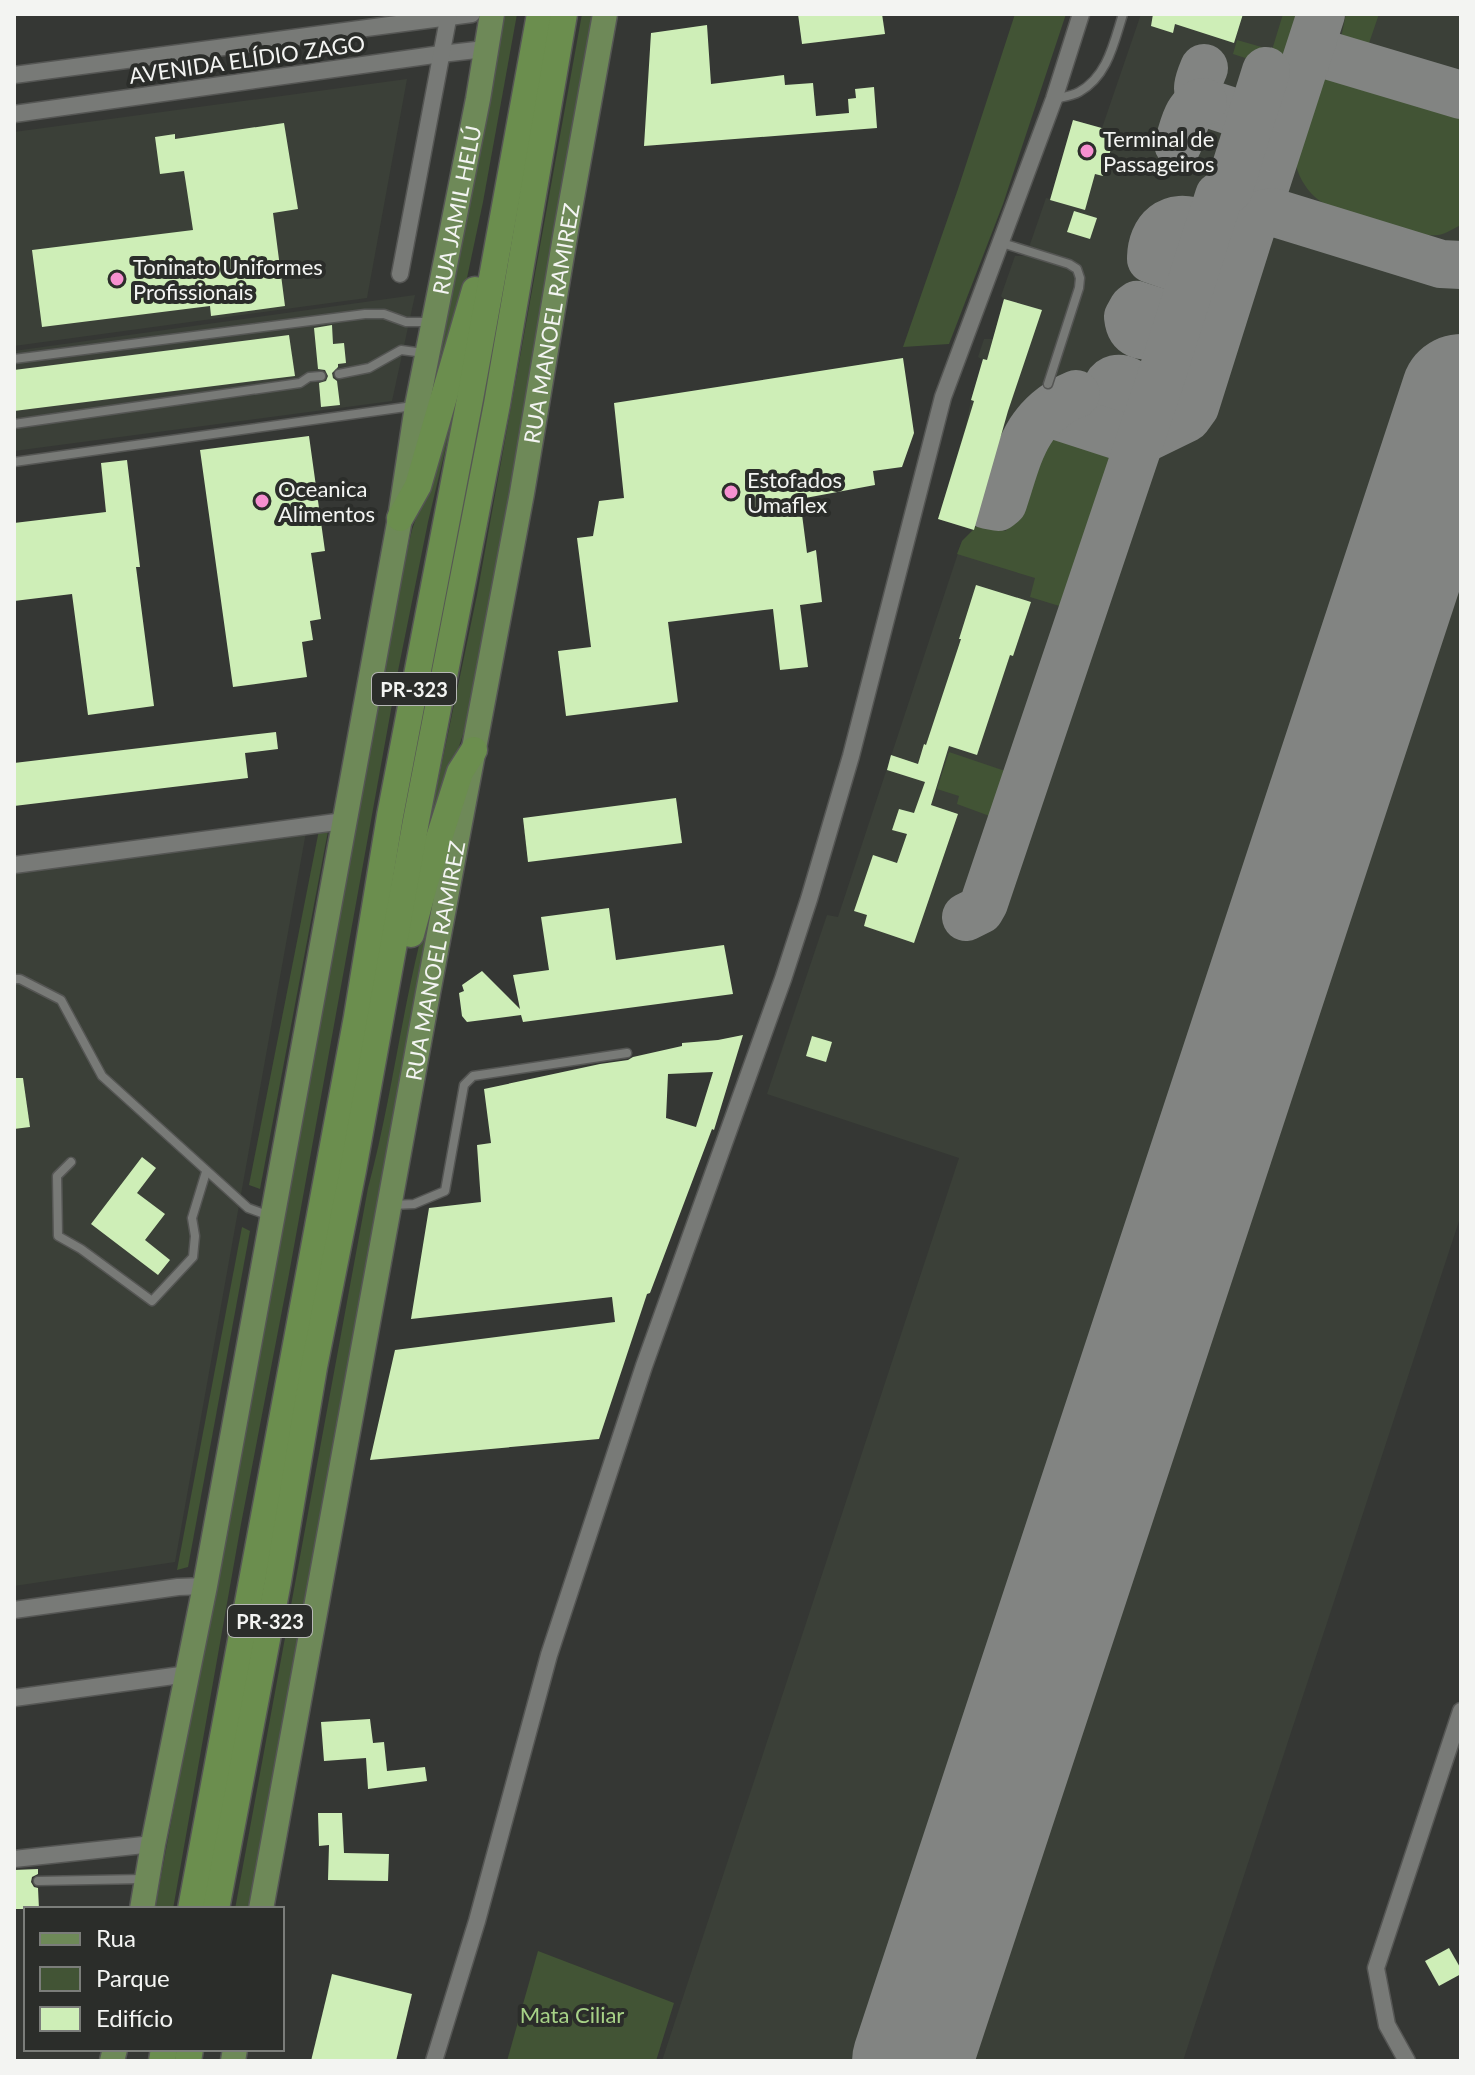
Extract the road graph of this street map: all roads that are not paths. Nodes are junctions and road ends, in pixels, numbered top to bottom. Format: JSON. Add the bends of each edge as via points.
{"nodes":[{"id":1,"x":472,"y":14,"type":"edge"},
{"id":2,"x":492,"y":14,"type":"edge"},
{"id":3,"x":540,"y":14,"type":"edge"},
{"id":4,"x":564,"y":14,"type":"edge"},
{"id":5,"x":605,"y":14,"type":"edge"},
{"id":6,"x":1081,"y":14,"type":"edge"},
{"id":7,"x":1123,"y":14,"type":"edge"},
{"id":8,"x":449,"y":16,"type":"edge"},
{"id":9,"x":485,"y":49,"type":"junction"},
{"id":10,"x":441,"y":54,"type":"junction"},
{"id":11,"x":14,"y":75,"type":"edge"},
{"id":12,"x":1054,"y":99,"type":"junction"},
{"id":13,"x":14,"y":114,"type":"edge"},
{"id":14,"x":501,"y":224,"type":"junction"},
{"id":15,"x":1002,"y":243,"type":"junction"},
{"id":16,"x":400,"y":274,"type":"dead end"},
{"id":17,"x":434,"y":322,"type":"junction"},
{"id":18,"x":428,"y":353,"type":"junction"},
{"id":19,"x":14,"y":359,"type":"edge"},
{"id":20,"x":339,"y":374,"type":"dead end"},
{"id":21,"x":321,"y":376,"type":"dead end"},
{"id":22,"x":1048,"y":384,"type":"dead end"},
{"id":23,"x":417,"y":406,"type":"junction"},
{"id":24,"x":14,"y":424,"type":"edge"},
{"id":25,"x":14,"y":462,"type":"edge"},
{"id":26,"x":400,"y":518,"type":"junction"},
{"id":27,"x":474,"y":750,"type":"junction"},
{"id":28,"x":344,"y":821,"type":"junction"},
{"id":29,"x":14,"y":865,"type":"edge"},
{"id":30,"x":14,"y":979,"type":"edge"},
{"id":31,"x":627,"y":1053,"type":"dead end"},
{"id":32,"x":71,"y":1162,"type":"dead end"},
{"id":33,"x":353,"y":1170,"type":"junction"},
{"id":34,"x":206,"y":1172,"type":"junction"},
{"id":35,"x":391,"y":1205,"type":"junction"},
{"id":36,"x":272,"y":1216,"type":"junction"},
{"id":37,"x":205,"y":1586,"type":"junction"},
{"id":38,"x":14,"y":1610,"type":"edge"},
{"id":39,"x":188,"y":1674,"type":"junction"},
{"id":40,"x":14,"y":1698,"type":"edge"},
{"id":41,"x":1461,"y":1711,"type":"edge"},
{"id":42,"x":153,"y":1844,"type":"junction"},
{"id":43,"x":14,"y":1859,"type":"edge"},
{"id":44,"x":148,"y":1880,"type":"junction"},
{"id":45,"x":38,"y":1881,"type":"dead end"},
{"id":46,"x":142,"y":1907,"type":"edge"},
{"id":47,"x":191,"y":1907,"type":"edge"},
{"id":48,"x":216,"y":1907,"type":"edge"},
{"id":49,"x":261,"y":1907,"type":"edge"},
{"id":50,"x":434,"y":2061,"type":"edge"},
{"id":51,"x":1407,"y":2061,"type":"edge"}],
"edges":[{"from":1,"to":8,"type":"street","name":"AVENIDA ELÍDIO ZAGO"},
{"from":2,"to":9,"type":"main road","name":"RUA JAMIL HELÚ"},
{"from":3,"to":14,"type":"highway","number":"PR-323"},
{"from":4,"to":33,"type":"highway","number":"PR-323","via":[[500,388]]},
{"from":5,"to":27,"type":"main road","name":"RUA MANOEL RAMIREZ"},
{"from":6,"to":12,"type":"street"},
{"from":7,"to":12,"type":"lane","via":[[1107,63],[1096,79],[1079,92]]},
{"from":8,"to":10,"type":"street"},
{"from":8,"to":11,"type":"street","name":"AVENIDA ELÍDIO ZAGO"},
{"from":9,"to":10,"type":"street","name":"AVENIDA ELÍDIO ZAGO"},
{"from":9,"to":17,"type":"main road","name":"RUA JAMIL HELÚ"},
{"from":10,"to":13,"type":"street","name":"AVENIDA ELÍDIO ZAGO"},
{"from":10,"to":16,"type":"street"},
{"from":12,"to":15,"type":"street"},
{"from":14,"to":26,"type":"highway","via":[[490,239],[418,486]]},
{"from":14,"to":47,"type":"highway","number":"PR-323"},
{"from":15,"to":22,"type":"lane","via":[[1069,264],[1080,278]]},
{"from":15,"to":50,"type":"street","via":[[943,397],[809,899],[644,1366],[549,1655]]},
{"from":17,"to":18,"type":"main road","name":"RUA JAMIL HELÚ"},
{"from":17,"to":19,"type":"lane","via":[[365,314]]},
{"from":18,"to":20,"type":"lane","via":[[401,350],[369,368]]},
{"from":18,"to":23,"type":"main road","name":"RUA JAMIL HELÚ"},
{"from":21,"to":24,"type":"lane"},
{"from":23,"to":25,"type":"lane"},
{"from":23,"to":26,"type":"main road","name":"RUA JAMIL HELÚ"},
{"from":26,"to":28,"type":"main road","name":"RUA JAMIL HELÚ"},
{"from":27,"to":33,"type":"highway","via":[[460,772],[412,928],[385,1087]]},
{"from":27,"to":35,"type":"main road","name":"RUA MANOEL RAMIREZ"},
{"from":28,"to":29,"type":"street"},
{"from":28,"to":36,"type":"main road","name":"RUA JAMIL HELÚ"},
{"from":30,"to":34,"type":"lane","via":[[61,1000],[102,1076]]},
{"from":31,"to":35,"type":"lane","via":[[473,1076],[464,1085],[445,1191],[414,1204]]},
{"from":32,"to":34,"type":"lane","via":[[57,1176],[58,1236],[152,1301],[193,1257],[192,1218]]},
{"from":33,"to":48,"type":"highway","number":"PR-323"},
{"from":34,"to":36,"type":"lane","via":[[248,1208]]},
{"from":35,"to":49,"type":"main road","name":"RUA MANOEL RAMIREZ"},
{"from":36,"to":37,"type":"main road","name":"RUA JAMIL HELÚ"},
{"from":37,"to":38,"type":"street"},
{"from":37,"to":39,"type":"main road","name":"RUA JAMIL HELÚ"},
{"from":39,"to":40,"type":"street"},
{"from":39,"to":42,"type":"main road","name":"RUA JAMIL HELÚ"},
{"from":41,"to":51,"type":"street","via":[[1376,1968],[1387,2025]]},
{"from":42,"to":43,"type":"street"},
{"from":42,"to":44,"type":"main road","name":"RUA JAMIL HELÚ"},
{"from":44,"to":45,"type":"lane"},
{"from":44,"to":46,"type":"main road","name":"RUA JAMIL HELÚ"}]}
